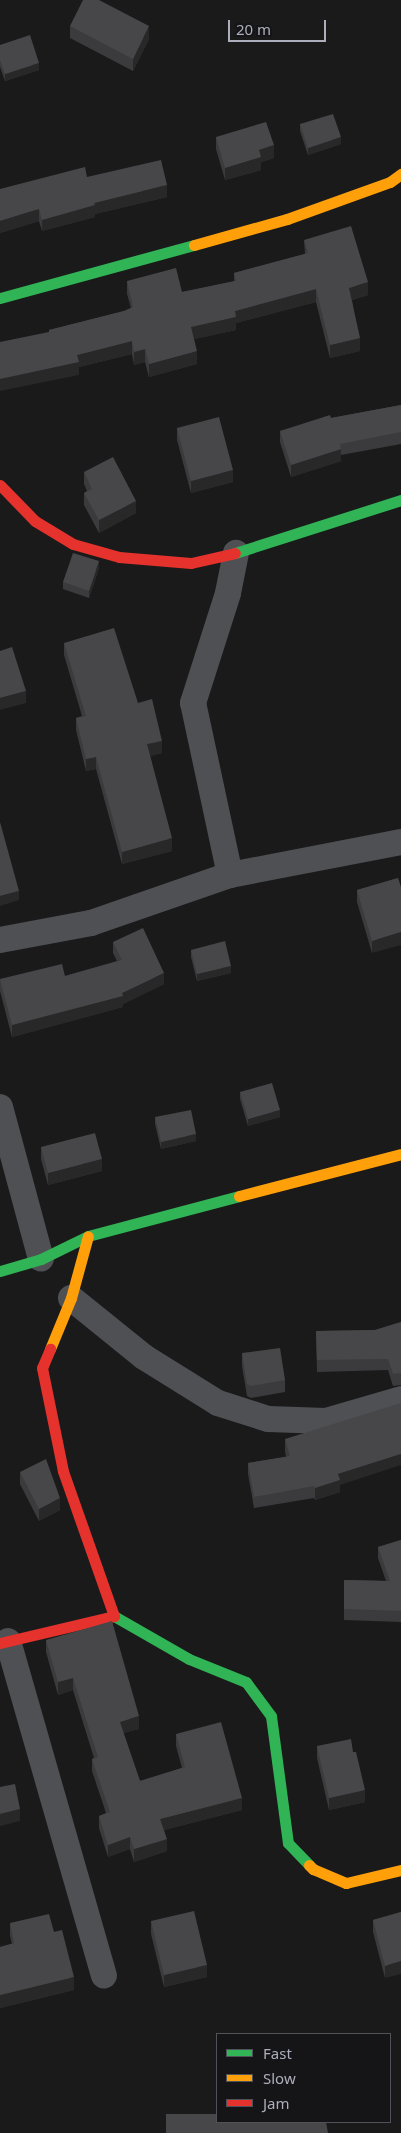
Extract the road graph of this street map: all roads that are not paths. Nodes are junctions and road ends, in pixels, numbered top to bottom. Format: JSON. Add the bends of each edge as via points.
{"nodes":[{"id":1,"x":401,"y":174,"type":"edge"},
{"id":2,"x":0,"y":298,"type":"edge"},
{"id":3,"x":0,"y":485,"type":"edge"},
{"id":4,"x":401,"y":500,"type":"edge"},
{"id":5,"x":236,"y":553,"type":"junction"},
{"id":6,"x":401,"y":842,"type":"edge"},
{"id":7,"x":230,"y":875,"type":"junction"},
{"id":8,"x":0,"y":940,"type":"edge"},
{"id":9,"x":0,"y":1107,"type":"edge"},
{"id":10,"x":401,"y":1154,"type":"edge"},
{"id":11,"x":88,"y":1236,"type":"junction"},
{"id":12,"x":41,"y":1260,"type":"junction"},
{"id":13,"x":0,"y":1271,"type":"edge"},
{"id":14,"x":71,"y":1298,"type":"junction"},
{"id":15,"x":401,"y":1399,"type":"edge"},
{"id":16,"x":114,"y":1616,"type":"junction"},
{"id":17,"x":4,"y":1642,"type":"edge"},
{"id":18,"x":401,"y":1870,"type":"edge"},
{"id":19,"x":104,"y":1976,"type":"dead end"}],
"edges":[{"from":1,"to":2,"type":"street","via":[[390,182],[287,219]]},
{"from":3,"to":5,"type":"street","via":[[35,521],[73,544],[119,557],[190,563]]},
{"from":4,"to":5,"type":"street"},
{"from":5,"to":7,"type":"street","via":[[228,593],[193,703]]},
{"from":6,"to":7,"type":"street"},
{"from":7,"to":8,"type":"street","via":[[91,923]]},
{"from":9,"to":12,"type":"street"},
{"from":10,"to":11,"type":"street"},
{"from":11,"to":12,"type":"street"},
{"from":11,"to":14,"type":"street"},
{"from":12,"to":13,"type":"street"},
{"from":14,"to":15,"type":"street","via":[[144,1357],[209,1398],[268,1419],[326,1421]]},
{"from":14,"to":16,"type":"street","via":[[42,1368],[63,1471]]},
{"from":16,"to":17,"type":"street"},
{"from":16,"to":18,"type":"street","via":[[189,1659],[246,1682],[271,1716],[288,1843],[313,1869],[346,1883]]},
{"from":17,"to":19,"type":"street"}]}
